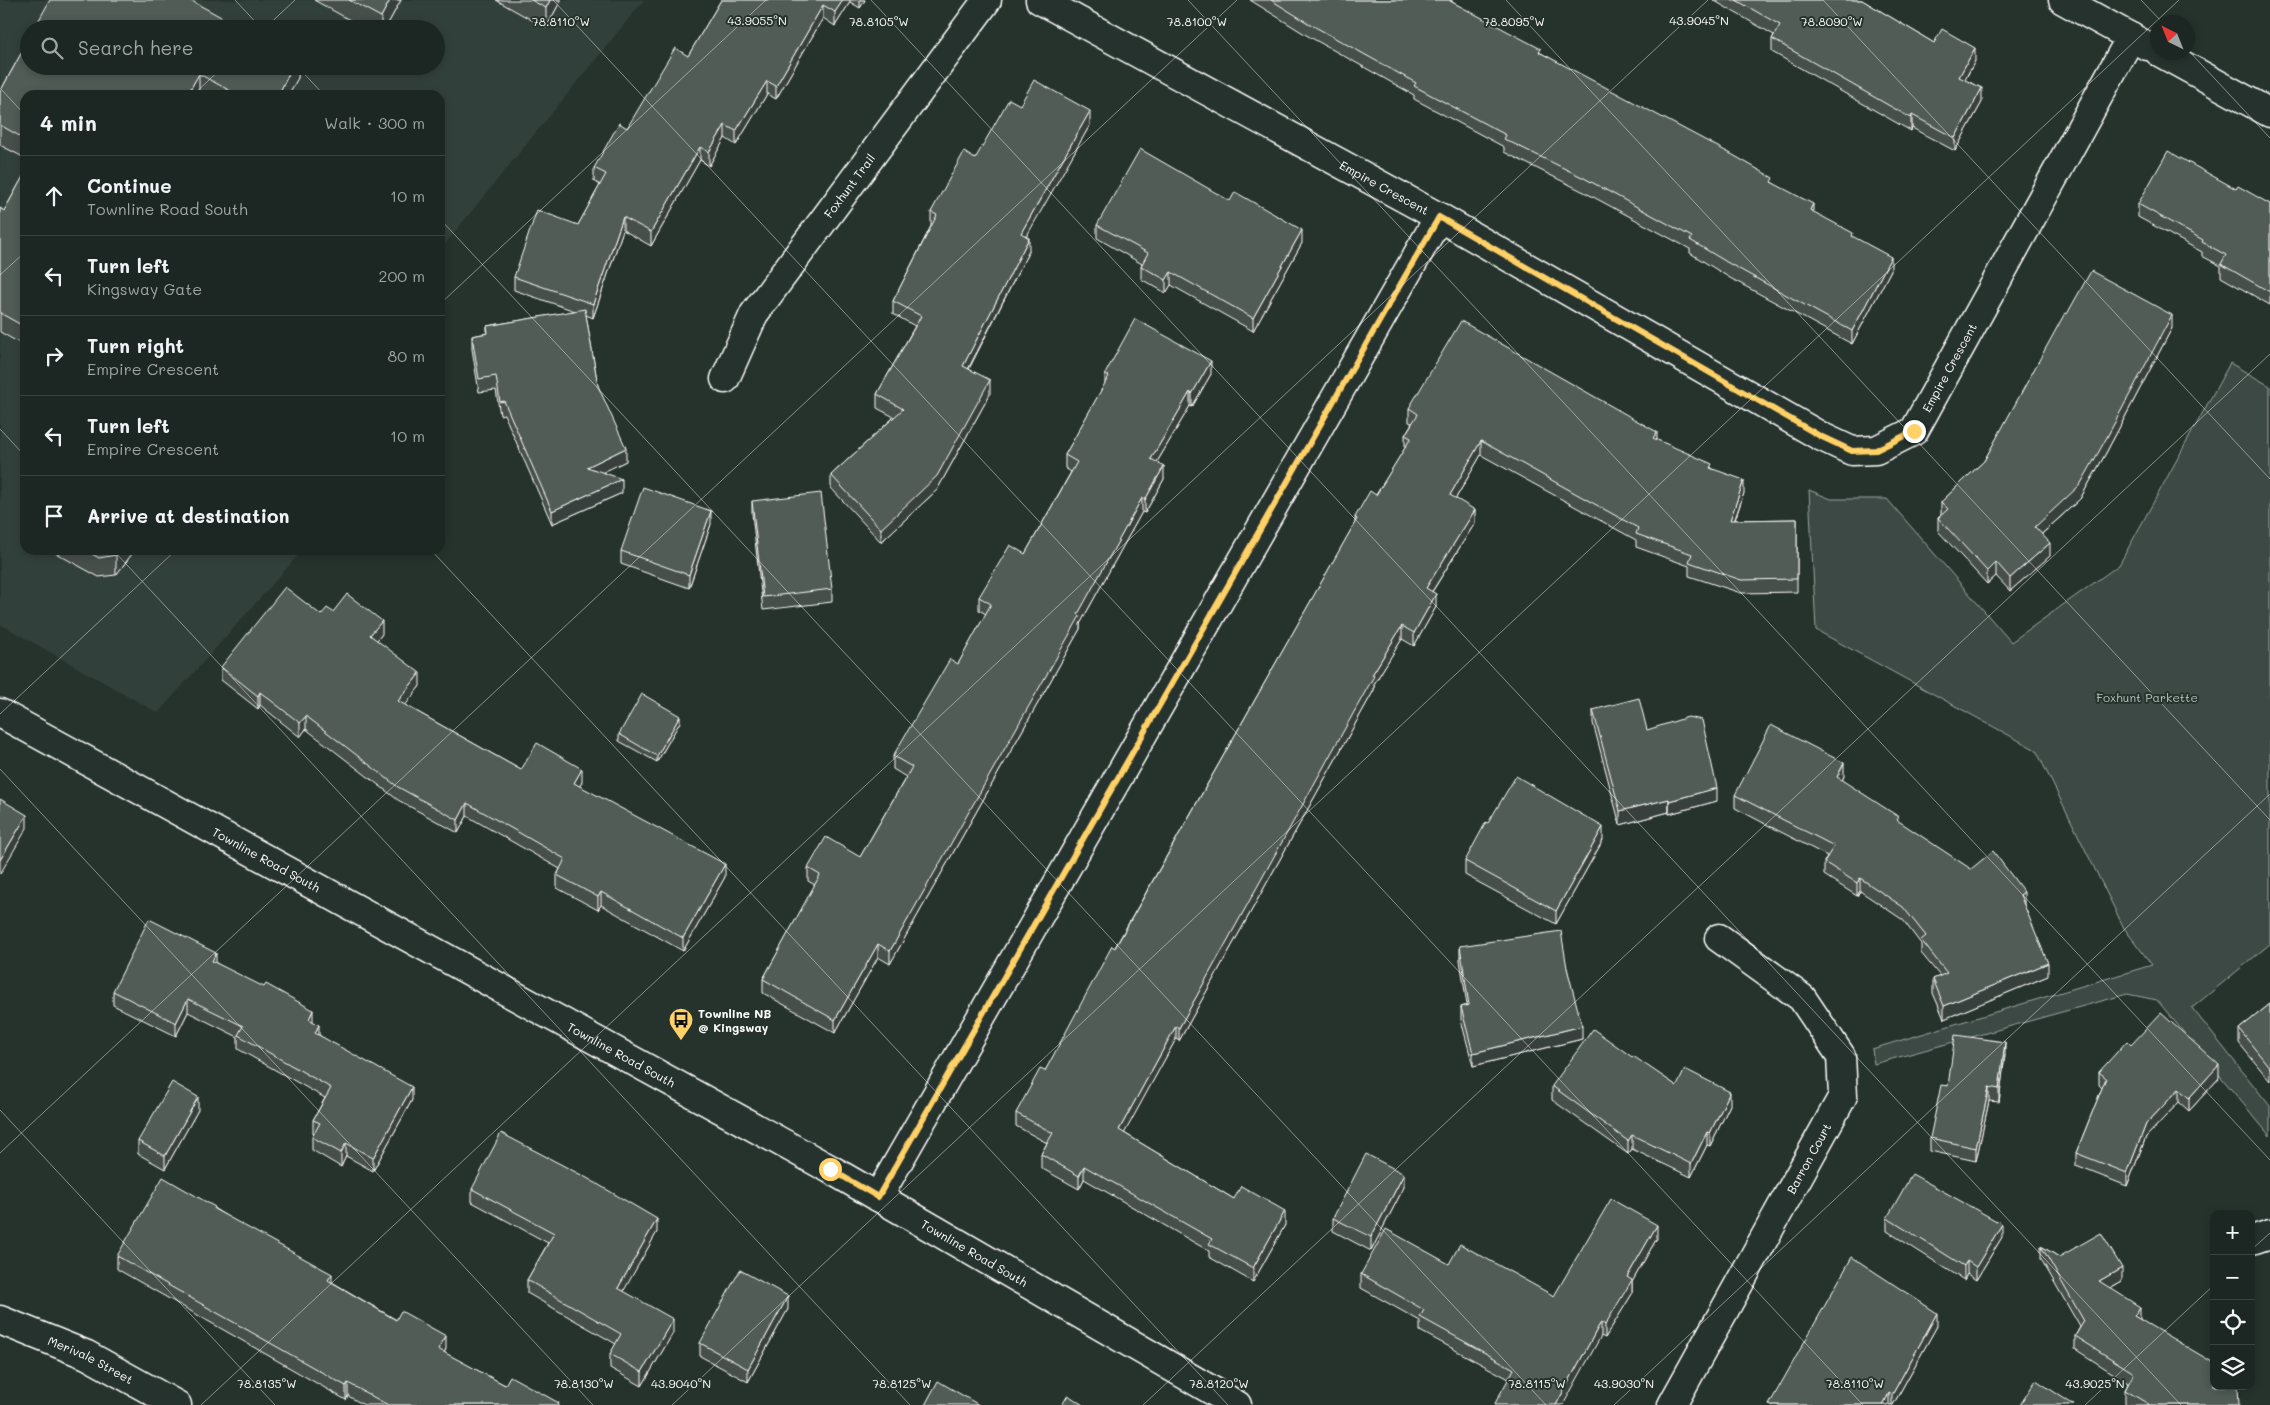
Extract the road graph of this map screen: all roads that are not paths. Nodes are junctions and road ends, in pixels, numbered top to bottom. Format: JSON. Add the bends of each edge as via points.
{"nodes":[{"id":1,"x":987,"y":0,"type":"edge"},
{"id":2,"x":1040,"y":0,"type":"edge"},
{"id":3,"x":2063,"y":0,"type":"edge"},
{"id":4,"x":2131,"y":37,"type":"junction"},
{"id":5,"x":2150,"y":48,"type":"edge"},
{"id":6,"x":2173,"y":60,"type":"edge"},
{"id":7,"x":2270,"y":113,"type":"edge"},
{"id":8,"x":1439,"y":217,"type":"junction"},
{"id":9,"x":725,"y":379,"type":"dead end"},
{"id":10,"x":0,"y":713,"type":"edge"},
{"id":11,"x":1719,"y":938,"type":"dead end"},
{"id":12,"x":878,"y":1197,"type":"junction"},
{"id":13,"x":0,"y":1320,"type":"edge"},
{"id":14,"x":177,"y":1405,"type":"edge"},
{"id":15,"x":1237,"y":1405,"type":"edge"},
{"id":16,"x":1672,"y":1405,"type":"edge"}],
"edges":[{"from":1,"to":9,"type":"street","name":"Foxhunt Trail","via":[[754,314]]},
{"from":2,"to":8,"type":"street","name":"Empire Crescent"},
{"from":3,"to":4,"type":"street"},
{"from":4,"to":5,"type":"street"},
{"from":4,"to":8,"type":"street","name":"Empire Crescent","via":[[1914,431],[1876,450],[1852,451],[1820,436]]},
{"from":6,"to":7,"type":"street"},
{"from":8,"to":12,"type":"street"},
{"from":10,"to":12,"type":"street","name":"Townline Road South"},
{"from":11,"to":16,"type":"street","name":"Barron Court","via":[[1802,998],[1842,1056],[1843,1096]]},
{"from":12,"to":15,"type":"street","name":"Townline Road South"},
{"from":13,"to":14,"type":"street","name":"Merivale Street","via":[[87,1355]]}]}
